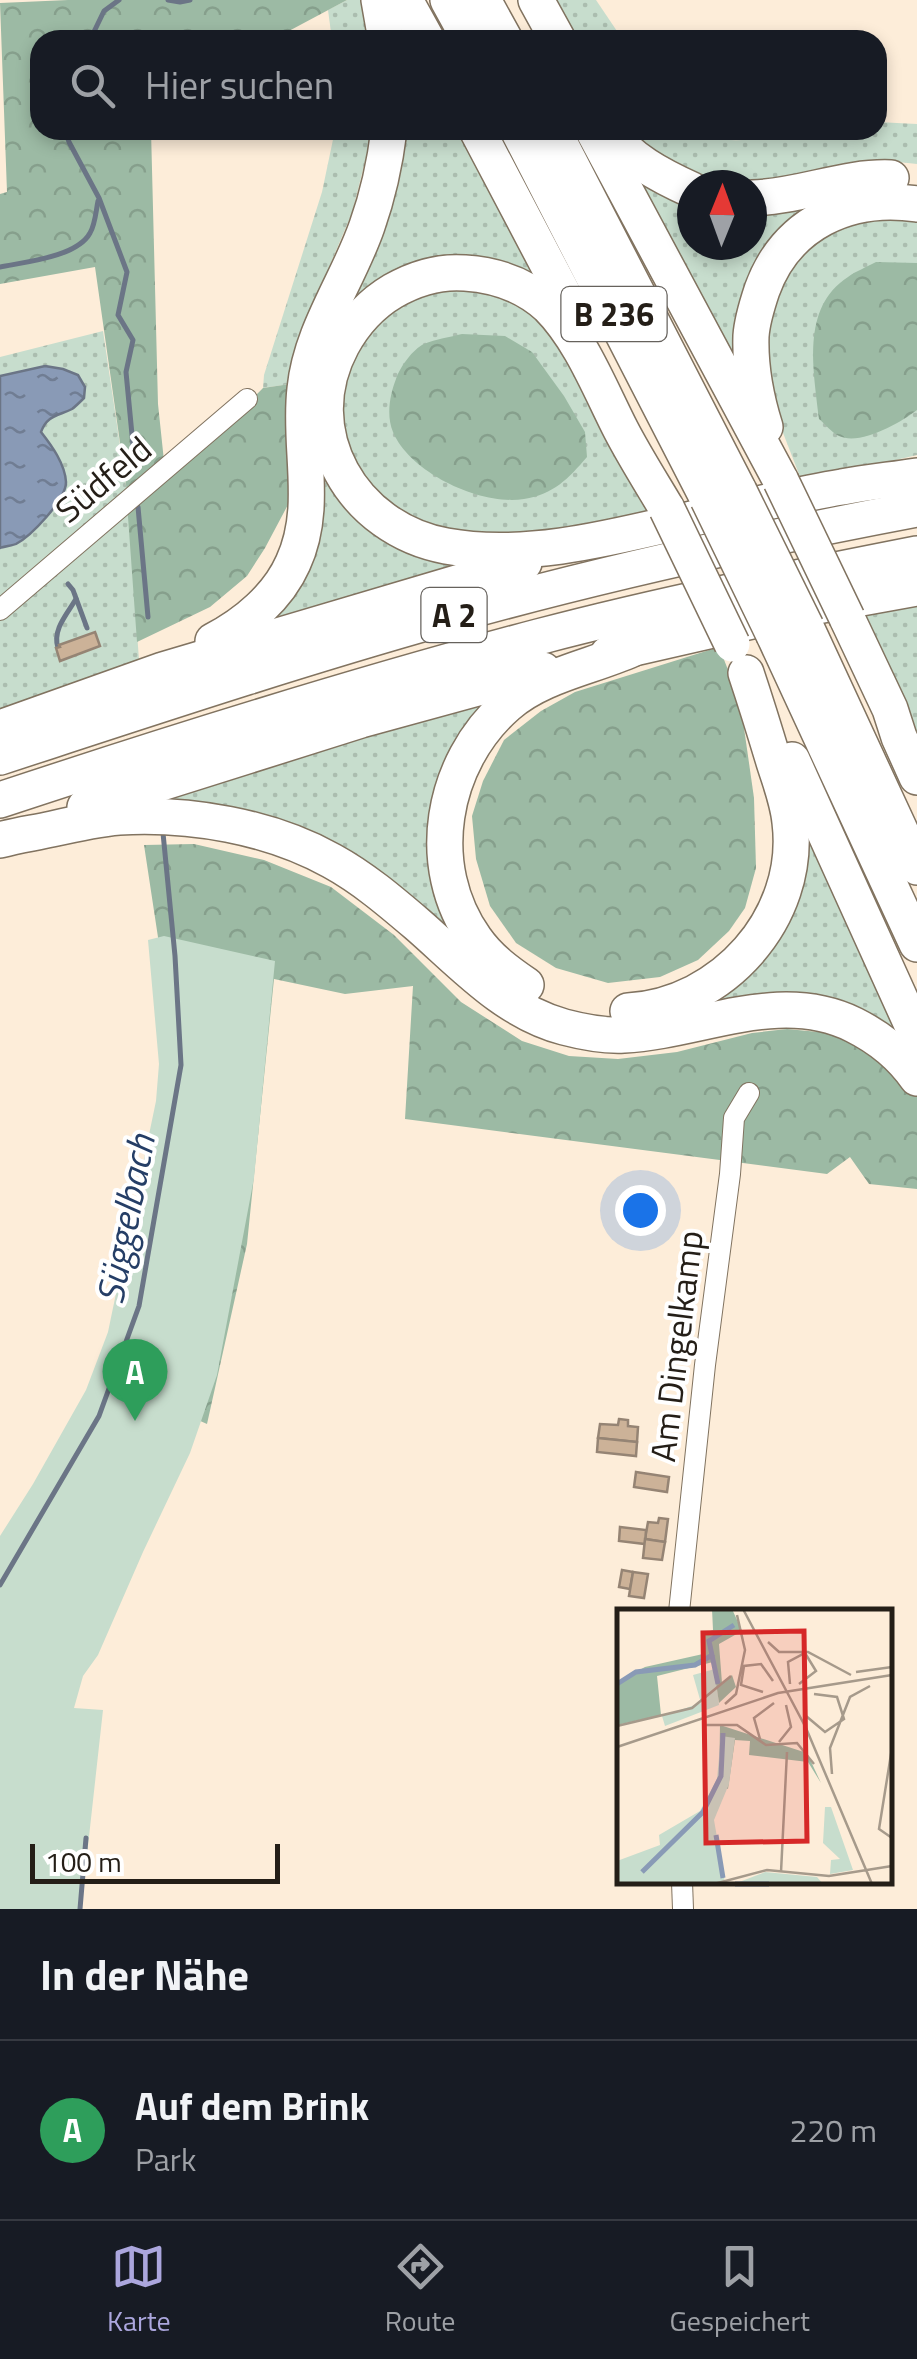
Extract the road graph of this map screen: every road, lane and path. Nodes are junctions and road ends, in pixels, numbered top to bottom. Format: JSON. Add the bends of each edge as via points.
{"nodes":[{"id":1,"x":379,"y":0,"type":"edge"},
{"id":2,"x":406,"y":0,"type":"edge"},
{"id":3,"x":448,"y":0,"type":"edge"},
{"id":4,"x":483,"y":0,"type":"edge"},
{"id":5,"x":524,"y":0,"type":"edge"},
{"id":6,"x":536,"y":0,"type":"edge"},
{"id":7,"x":384,"y":30,"type":"edge"},
{"id":8,"x":422,"y":30,"type":"edge"},
{"id":9,"x":464,"y":30,"type":"edge"},
{"id":10,"x":500,"y":30,"type":"edge"},
{"id":11,"x":540,"y":30,"type":"edge"},
{"id":12,"x":552,"y":30,"type":"edge"},
{"id":13,"x":387,"y":140,"type":"edge"},
{"id":14,"x":482,"y":140,"type":"edge"},
{"id":15,"x":524,"y":140,"type":"edge"},
{"id":16,"x":559,"y":140,"type":"edge"},
{"id":17,"x":599,"y":140,"type":"edge"},
{"id":18,"x":618,"y":140,"type":"edge"},
{"id":19,"x":917,"y":180,"type":"edge"},
{"id":20,"x":677,"y":183,"type":"edge"},
{"id":21,"x":767,"y":197,"type":"edge"},
{"id":22,"x":917,"y":204,"type":"edge"},
{"id":23,"x":247,"y":399,"type":"dead end"},
{"id":24,"x":917,"y":467,"type":"edge"},
{"id":25,"x":917,"y":476,"type":"edge"},
{"id":26,"x":782,"y":481,"type":"junction"},
{"id":27,"x":844,"y":486,"type":"junction"},
{"id":28,"x":724,"y":495,"type":"junction"},
{"id":29,"x":667,"y":508,"type":"junction"},
{"id":30,"x":917,"y":509,"type":"edge"},
{"id":31,"x":606,"y":538,"type":"junction"},
{"id":32,"x":917,"y":554,"type":"edge"},
{"id":33,"x":917,"y":588,"type":"edge"},
{"id":34,"x":0,"y":610,"type":"edge"},
{"id":35,"x":790,"y":631,"type":"junction"},
{"id":36,"x":632,"y":649,"type":"junction"},
{"id":37,"x":739,"y":659,"type":"junction"},
{"id":38,"x":163,"y":670,"type":"junction"},
{"id":39,"x":890,"y":709,"type":"junction"},
{"id":40,"x":0,"y":728,"type":"edge"},
{"id":41,"x":917,"y":754,"type":"edge"},
{"id":42,"x":0,"y":757,"type":"edge"},
{"id":43,"x":917,"y":777,"type":"edge"},
{"id":44,"x":0,"y":800,"type":"edge"},
{"id":45,"x":8,"y":838,"type":"edge"},
{"id":46,"x":917,"y":867,"type":"edge"},
{"id":47,"x":917,"y":944,"type":"edge"},
{"id":48,"x":917,"y":1036,"type":"edge"},
{"id":49,"x":917,"y":1078,"type":"edge"},
{"id":50,"x":749,"y":1093,"type":"dead end"},
{"id":51,"x":679,"y":1609,"type":"edge"},
{"id":52,"x":682,"y":1884,"type":"edge"},
{"id":53,"x":683,"y":1909,"type":"edge"}],
"edges":[{"from":1,"to":7,"type":"highway"},
{"from":2,"to":8,"type":"highway"},
{"from":3,"to":9,"type":"highway"},
{"from":4,"to":10,"type":"highway"},
{"from":5,"to":11,"type":"highway"},
{"from":6,"to":12,"type":"highway"},
{"from":13,"to":38,"type":"highway","via":[[366,228],[309,362],[303,411],[306,515],[293,564],[250,618]]},
{"from":14,"to":29,"type":"highway"},
{"from":15,"to":28,"type":"highway","number":"B 236"},
{"from":16,"to":28,"type":"highway","number":"B 236"},
{"from":17,"to":26,"type":"highway"},
{"from":18,"to":20,"type":"highway"},
{"from":19,"to":21,"type":"highway","via":[[882,178]]},
{"from":22,"to":26,"type":"highway","via":[[867,202],[834,212],[793,239],[766,279],[751,334],[754,372]]},
{"from":23,"to":34,"type":"street","name":"Südfeld"},
{"from":24,"to":27,"type":"highway"},
{"from":25,"to":27,"type":"highway"},
{"from":26,"to":39,"type":"highway","bridge":true},
{"from":27,"to":31,"type":"highway"},
{"from":28,"to":35,"type":"highway","number":"B 236","bridge":true},
{"from":29,"to":31,"type":"highway","via":[[566,329],[525,289],[455,272],[407,282],[367,310],[334,360],[326,419],[343,477],[374,514],[416,537],[482,550]]},
{"from":29,"to":37,"type":"highway","bridge":true},
{"from":30,"to":42,"type":"highway","number":"A 2","via":[[445,618]]},
{"from":31,"to":38,"type":"highway"},
{"from":32,"to":44,"type":"highway","number":"A 2","via":[[542,636],[358,686]]},
{"from":33,"to":36,"type":"highway"},
{"from":35,"to":46,"type":"highway","number":"B 236"},
{"from":35,"to":47,"type":"highway","number":"B 236"},
{"from":36,"to":37,"type":"highway","via":[[510,702],[469,750],[445,821],[450,884],[475,939],[499,967],[532,990],[610,1012],[647,1010],[707,988],[754,945],[782,893],[790,821]]},
{"from":36,"to":45,"type":"highway","via":[[361,720],[42,821]]},
{"from":37,"to":48,"type":"highway"},
{"from":38,"to":40,"type":"highway"},
{"from":39,"to":41,"type":"highway"},
{"from":39,"to":43,"type":"highway"},
{"from":45,"to":49,"type":"highway","via":[[87,821],[154,816],[258,832],[362,880],[484,984],[531,1015],[621,1035],[808,1010],[875,1036]]},
{"from":50,"to":51,"type":"street","name":"Am Dingelkamp","via":[[734,1118]]},
{"from":52,"to":53,"type":"street"}]}
